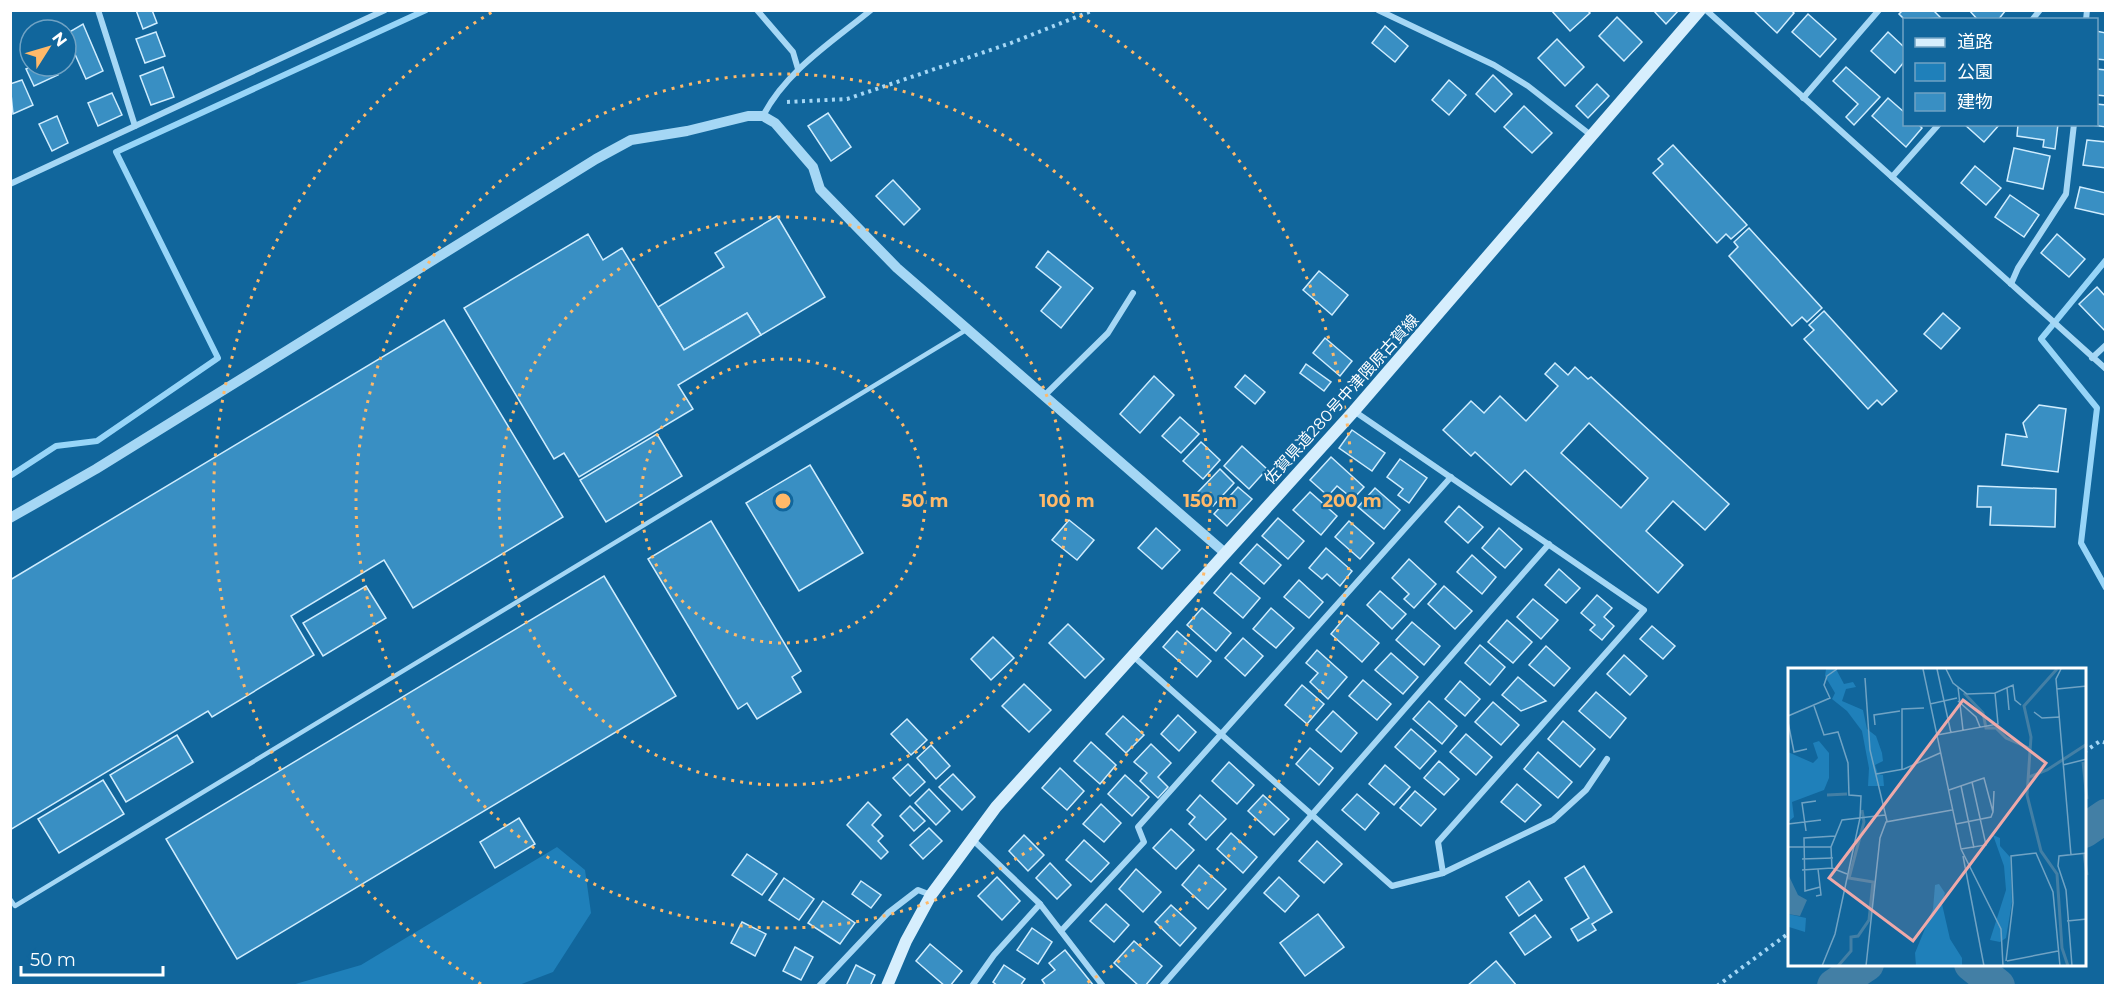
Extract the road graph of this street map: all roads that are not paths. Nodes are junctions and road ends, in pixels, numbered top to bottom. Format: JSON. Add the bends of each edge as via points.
{"nodes":[{"id":1,"x":98,"y":10,"type":"edge"},
{"id":2,"x":385,"y":10,"type":"edge"},
{"id":3,"x":757,"y":10,"type":"edge"},
{"id":4,"x":871,"y":10,"type":"edge"},
{"id":5,"x":1378,"y":10,"type":"edge"},
{"id":6,"x":1700,"y":10,"type":"edge"},
{"id":7,"x":1706,"y":10,"type":"edge"},
{"id":8,"x":1879,"y":10,"type":"edge"},
{"id":9,"x":798,"y":69,"type":"junction"},
{"id":10,"x":1803,"y":98,"type":"junction"},
{"id":11,"x":763,"y":116,"type":"junction"},
{"id":12,"x":135,"y":126,"type":"junction"},
{"id":13,"x":1937,"y":126,"type":"edge"},
{"id":14,"x":2074,"y":126,"type":"edge"},
{"id":15,"x":1592,"y":136,"type":"junction"},
{"id":16,"x":1892,"y":177,"type":"junction"},
{"id":17,"x":10,"y":184,"type":"edge"},
{"id":18,"x":2011,"y":284,"type":"junction"},
{"id":19,"x":1133,"y":293,"type":"dead end"},
{"id":20,"x":968,"y":329,"type":"junction"},
{"id":21,"x":2106,"y":345,"type":"edge"},
{"id":22,"x":2092,"y":358,"type":"junction"},
{"id":23,"x":2106,"y":369,"type":"edge"},
{"id":24,"x":1046,"y":394,"type":"junction"},
{"id":25,"x":1354,"y":411,"type":"junction"},
{"id":26,"x":1451,"y":477,"type":"junction"},
{"id":27,"x":10,"y":519,"type":"edge"},
{"id":28,"x":1549,"y":544,"type":"junction"},
{"id":29,"x":1226,"y":553,"type":"junction"},
{"id":30,"x":1132,"y":656,"type":"junction"},
{"id":31,"x":1221,"y":734,"type":"junction"},
{"id":32,"x":1607,"y":759,"type":"dead end"},
{"id":33,"x":1312,"y":814,"type":"junction"},
{"id":34,"x":971,"y":838,"type":"junction"},
{"id":35,"x":1443,"y":873,"type":"junction"},
{"id":36,"x":931,"y":895,"type":"junction"},
{"id":37,"x":10,"y":898,"type":"edge"},
{"id":38,"x":1040,"y":904,"type":"junction"},
{"id":39,"x":1061,"y":931,"type":"junction"},
{"id":40,"x":819,"y":986,"type":"edge"},
{"id":41,"x":887,"y":986,"type":"edge"},
{"id":42,"x":972,"y":986,"type":"edge"},
{"id":43,"x":1103,"y":986,"type":"edge"},
{"id":44,"x":1162,"y":986,"type":"edge"}],
"edges":[{"from":1,"to":12,"type":"street"},
{"from":2,"to":12,"type":"street"},
{"from":3,"to":9,"type":"street","via":[[793,52]]},
{"from":4,"to":9,"type":"street"},
{"from":5,"to":15,"type":"street","via":[[1494,64]]},
{"from":6,"to":15,"type":"main road","name":"佐賀県道280号中津隈原古賀線"},
{"from":7,"to":10,"type":"street"},
{"from":8,"to":10,"type":"street"},
{"from":9,"to":11,"type":"street","via":[[771,100]]},
{"from":10,"to":16,"type":"street"},
{"from":11,"to":20,"type":"street","via":[[775,123],[813,167],[820,189],[897,268]]},
{"from":11,"to":27,"type":"street","via":[[631,140]]},
{"from":12,"to":17,"type":"street"},
{"from":13,"to":16,"type":"street"},
{"from":14,"to":18,"type":"street","via":[[2067,194]]},
{"from":15,"to":25,"type":"main road","name":"佐賀県道280号中津隈原古賀線"},
{"from":16,"to":18,"type":"street"},
{"from":18,"to":22,"type":"street"},
{"from":19,"to":24,"type":"street","via":[[1108,333]]},
{"from":20,"to":24,"type":"street"},
{"from":20,"to":37,"type":"lane","via":[[15,906]]},
{"from":21,"to":22,"type":"street"},
{"from":22,"to":23,"type":"street"},
{"from":24,"to":29,"type":"street"},
{"from":25,"to":26,"type":"street"},
{"from":25,"to":29,"type":"main road","name":"佐賀県道280号中津隈原古賀線"},
{"from":26,"to":28,"type":"street"},
{"from":26,"to":31,"type":"street"},
{"from":28,"to":33,"type":"street"},
{"from":28,"to":35,"type":"street","via":[[1644,610],[1437,842]]},
{"from":29,"to":30,"type":"main road","name":"佐賀県道280号中津隈原古賀線"},
{"from":30,"to":31,"type":"street"},
{"from":30,"to":34,"type":"main road","name":"佐賀県道280号中津隈原古賀線"},
{"from":31,"to":33,"type":"street"},
{"from":31,"to":39,"type":"street","via":[[1138,827],[1144,842]]},
{"from":32,"to":35,"type":"street","via":[[1586,790],[1553,820]]},
{"from":33,"to":35,"type":"street","via":[[1392,886]]},
{"from":33,"to":44,"type":"street"},
{"from":34,"to":36,"type":"main road","name":"佐賀県道280号中津隈原古賀線"},
{"from":34,"to":38,"type":"street"},
{"from":36,"to":40,"type":"street","via":[[918,890],[888,913]]},
{"from":36,"to":41,"type":"main road","name":"佐賀県道280号中津隈原古賀線"},
{"from":38,"to":39,"type":"street"},
{"from":38,"to":42,"type":"street"},
{"from":39,"to":43,"type":"street"}]}
